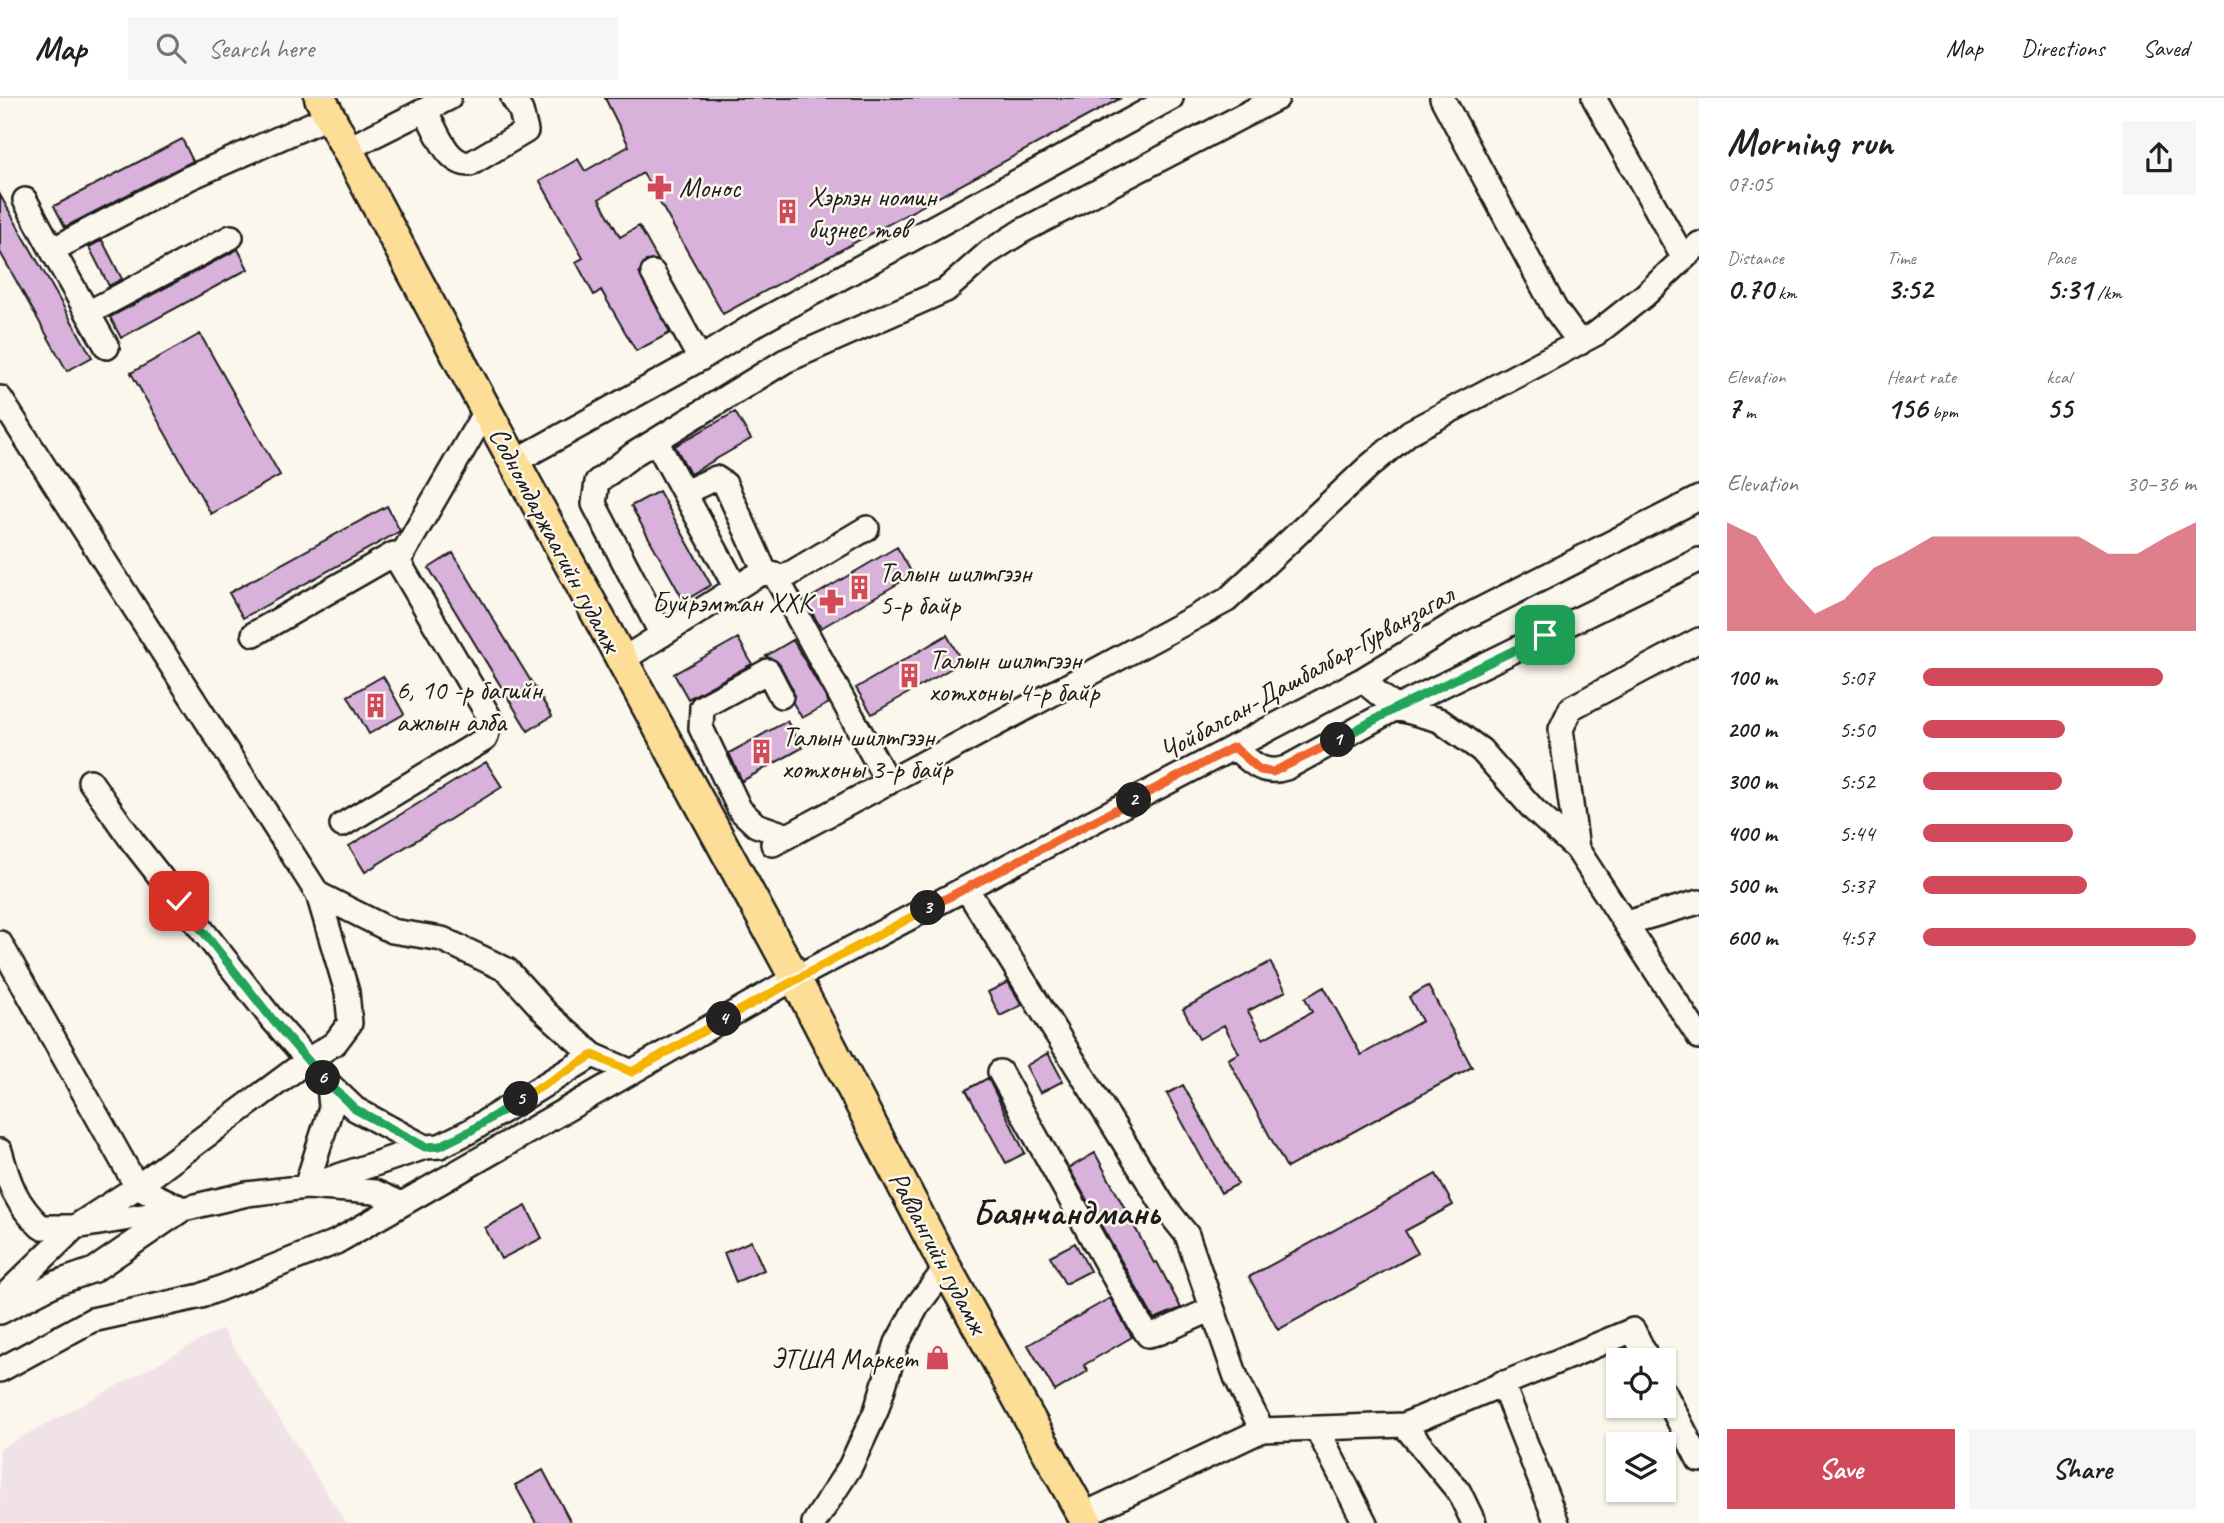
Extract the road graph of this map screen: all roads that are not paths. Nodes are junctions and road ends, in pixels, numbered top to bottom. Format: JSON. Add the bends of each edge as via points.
{"nodes":[{"id":1,"x":449,"y":98,"type":"edge"},
{"id":2,"x":513,"y":98,"type":"edge"},
{"id":3,"x":1171,"y":98,"type":"edge"},
{"id":4,"x":1277,"y":98,"type":"edge"},
{"id":5,"x":1442,"y":98,"type":"edge"},
{"id":6,"x":1594,"y":98,"type":"edge"},
{"id":7,"x":325,"y":107,"type":"edge"},
{"id":8,"x":425,"y":110,"type":"junction"},
{"id":9,"x":349,"y":148,"type":"junction"},
{"id":10,"x":25,"y":200,"type":"dead end"},
{"id":11,"x":231,"y":237,"type":"dead end"},
{"id":12,"x":52,"y":250,"type":"junction"},
{"id":13,"x":1691,"y":251,"type":"edge"},
{"id":14,"x":653,"y":273,"type":"dead end"},
{"id":15,"x":88,"y":313,"type":"junction"},
{"id":16,"x":1580,"y":343,"type":"junction"},
{"id":17,"x":107,"y":347,"type":"dead end"},
{"id":18,"x":700,"y":359,"type":"junction"},
{"id":19,"x":0,"y":398,"type":"edge"},
{"id":20,"x":486,"y":410,"type":"junction"},
{"id":21,"x":656,"y":441,"type":"junction"},
{"id":22,"x":514,"y":462,"type":"junction"},
{"id":23,"x":685,"y":492,"type":"junction"},
{"id":24,"x":1699,"y":498,"type":"edge"},
{"id":25,"x":867,"y":528,"type":"dead end"},
{"id":26,"x":1699,"y":560,"type":"edge"},
{"id":27,"x":398,"y":562,"type":"junction"},
{"id":28,"x":772,"y":576,"type":"junction"},
{"id":29,"x":736,"y":588,"type":"junction"},
{"id":30,"x":254,"y":634,"type":"dead end"},
{"id":31,"x":662,"y":635,"type":"junction"},
{"id":32,"x":1699,"y":640,"type":"edge"},
{"id":33,"x":622,"y":660,"type":"junction"},
{"id":34,"x":1362,"y":680,"type":"junction"},
{"id":35,"x":781,"y":696,"type":"dead end"},
{"id":36,"x":1396,"y":708,"type":"junction"},
{"id":37,"x":1234,"y":747,"type":"junction"},
{"id":38,"x":90,"y":782,"type":"dead end"},
{"id":39,"x":888,"y":783,"type":"junction"},
{"id":40,"x":342,"y":825,"type":"dead end"},
{"id":41,"x":1577,"y":849,"type":"junction"},
{"id":42,"x":966,"y":888,"type":"junction"},
{"id":43,"x":318,"y":894,"type":"junction"},
{"id":44,"x":1699,"y":902,"type":"edge"},
{"id":45,"x":1626,"y":923,"type":"junction"},
{"id":46,"x":0,"y":943,"type":"edge"},
{"id":47,"x":795,"y":978,"type":"junction"},
{"id":48,"x":1699,"y":1037,"type":"edge"},
{"id":49,"x":593,"y":1055,"type":"junction"},
{"id":50,"x":308,"y":1060,"type":"junction"},
{"id":51,"x":632,"y":1072,"type":"junction"},
{"id":52,"x":1000,"y":1072,"type":"dead end"},
{"id":53,"x":329,"y":1084,"type":"junction"},
{"id":54,"x":425,"y":1147,"type":"junction"},
{"id":55,"x":0,"y":1151,"type":"edge"},
{"id":56,"x":137,"y":1187,"type":"junction"},
{"id":57,"x":306,"y":1187,"type":"junction"},
{"id":58,"x":402,"y":1204,"type":"junction"},
{"id":59,"x":183,"y":1209,"type":"junction"},
{"id":60,"x":75,"y":1227,"type":"junction"},
{"id":61,"x":946,"y":1268,"type":"junction"},
{"id":62,"x":0,"y":1300,"type":"edge"},
{"id":63,"x":1212,"y":1309,"type":"junction"},
{"id":64,"x":0,"y":1312,"type":"edge"},
{"id":65,"x":1642,"y":1348,"type":"edge"},
{"id":66,"x":0,"y":1370,"type":"edge"},
{"id":67,"x":1502,"y":1383,"type":"junction"},
{"id":68,"x":1676,"y":1415,"type":"edge"},
{"id":69,"x":1404,"y":1425,"type":"junction"},
{"id":70,"x":1317,"y":1429,"type":"junction"},
{"id":71,"x":1262,"y":1430,"type":"junction"},
{"id":72,"x":1699,"y":1460,"type":"edge"},
{"id":73,"x":1085,"y":1519,"type":"edge"},
{"id":74,"x":814,"y":1523,"type":"edge"},
{"id":75,"x":1365,"y":1523,"type":"edge"},
{"id":76,"x":1474,"y":1523,"type":"edge"},
{"id":77,"x":1557,"y":1523,"type":"edge"}],
"edges":[{"from":1,"to":8,"type":"street"},
{"from":2,"to":8,"type":"street","via":[[526,131],[470,164],[452,158]]},
{"from":3,"to":18,"type":"street"},
{"from":4,"to":21,"type":"street","via":[[1022,231],[989,252],[946,290],[785,361]]},
{"from":5,"to":16,"type":"street","via":[[1555,309]]},
{"from":6,"to":13,"type":"street"},
{"from":7,"to":9,"type":"main road","name":"Содномдаржаагийн гудамж"},
{"from":7,"to":12,"type":"street"},
{"from":8,"to":9,"type":"street"},
{"from":9,"to":20,"type":"main road","name":"Содномдаржаагийн гудамж"},
{"from":10,"to":12,"type":"street"},
{"from":11,"to":15,"type":"street"},
{"from":12,"to":15,"type":"street"},
{"from":13,"to":16,"type":"street","via":[[1645,295]]},
{"from":14,"to":18,"type":"street"},
{"from":15,"to":17,"type":"street"},
{"from":16,"to":39,"type":"street","via":[[1410,432],[1227,600]]},
{"from":18,"to":22,"type":"street"},
{"from":19,"to":43,"type":"street"},
{"from":20,"to":22,"type":"main road","name":"Содномдаржаагийн гудамж"},
{"from":20,"to":27,"type":"street"},
{"from":21,"to":23,"type":"street"},
{"from":21,"to":31,"type":"street","via":[[597,482],[594,504]]},
{"from":22,"to":33,"type":"main road","name":"Содномдаржаагийн гудамж"},
{"from":23,"to":28,"type":"street","via":[[716,478],[725,484]]},
{"from":23,"to":29,"type":"street"},
{"from":24,"to":34,"type":"street","name":"Чойбалсан-Дашбалбар-Гурванзагал","via":[[1462,619]]},
{"from":25,"to":28,"type":"street"},
{"from":26,"to":36,"type":"street"},
{"from":27,"to":30,"type":"street","via":[[394,554]]},
{"from":27,"to":40,"type":"street","via":[[491,720],[485,739]]},
{"from":28,"to":29,"type":"street"},
{"from":28,"to":39,"type":"street"},
{"from":29,"to":31,"type":"street"},
{"from":31,"to":33,"type":"street"},
{"from":32,"to":41,"type":"street","via":[[1571,708],[1561,729]]},
{"from":33,"to":47,"type":"main road","name":"Содномдаржаагийн гудамж"},
{"from":34,"to":36,"type":"street"},
{"from":34,"to":37,"type":"street","name":"Чойбалсан-Дашбалбар-Гурванзагал"},
{"from":35,"to":39,"type":"street","via":[[768,671],[702,707],[701,728],[740,810],[756,825],[781,840]]},
{"from":36,"to":37,"type":"street","via":[[1273,772],[1260,770]]},
{"from":36,"to":41,"type":"street","via":[[1439,719],[1481,750],[1534,810]]},
{"from":37,"to":42,"type":"street","name":"Чойбалсан-Дашбалбар-Гурванзагал"},
{"from":38,"to":50,"type":"street","via":[[149,863]]},
{"from":41,"to":45,"type":"street"},
{"from":42,"to":47,"type":"street","name":"Чойбалсан-Дашбалбар-Гурванзагал"},
{"from":42,"to":63,"type":"street","via":[[1163,1205],[1187,1235]]},
{"from":43,"to":49,"type":"street","via":[[393,931],[442,939],[507,970]]},
{"from":43,"to":50,"type":"street","via":[[347,992],[350,1023],[335,1043]]},
{"from":44,"to":45,"type":"street"},
{"from":45,"to":48,"type":"street"},
{"from":46,"to":56,"type":"street"},
{"from":47,"to":51,"type":"street","name":"Чойбалсан-Дашбалбар-Гурванзагал"},
{"from":47,"to":61,"type":"main road","name":"Равдангийн гудамж"},
{"from":49,"to":51,"type":"street"},
{"from":49,"to":54,"type":"street","via":[[470,1131],[440,1146]]},
{"from":50,"to":53,"type":"street"},
{"from":50,"to":56,"type":"street"},
{"from":51,"to":58,"type":"street","name":"Чойбалсан-Дашбалбар-Гурванзагал"},
{"from":52,"to":63,"type":"street","via":[[1148,1335]]},
{"from":53,"to":54,"type":"street","via":[[355,1109]]},
{"from":53,"to":57,"type":"street","via":[[331,1108]]},
{"from":54,"to":57,"type":"street"},
{"from":55,"to":60,"type":"street","via":[[22,1210],[41,1227]]},
{"from":56,"to":59,"type":"street"},
{"from":56,"to":60,"type":"street"},
{"from":57,"to":58,"type":"street","via":[[375,1192]]},
{"from":57,"to":59,"type":"street"},
{"from":58,"to":66,"type":"street","name":"Чойбалсан-Дашбалбар-Гурванзагал","via":[[336,1242],[201,1296],[92,1320]]},
{"from":59,"to":60,"type":"street"},
{"from":59,"to":64,"type":"street","via":[[94,1270],[56,1283]]},
{"from":60,"to":62,"type":"street"},
{"from":61,"to":73,"type":"main road","name":"Равдангийн гудамж"},
{"from":61,"to":74,"type":"street","via":[[897,1343],[871,1422],[850,1467]]},
{"from":63,"to":71,"type":"street","via":[[1236,1377]]},
{"from":65,"to":67,"type":"street","via":[[1633,1330]]},
{"from":67,"to":69,"type":"street"},
{"from":67,"to":77,"type":"street"},
{"from":68,"to":72,"type":"street"},
{"from":69,"to":70,"type":"street"},
{"from":69,"to":76,"type":"street","via":[[1459,1492]]},
{"from":70,"to":71,"type":"street"},
{"from":70,"to":75,"type":"street"},
{"from":71,"to":73,"type":"street"}]}
